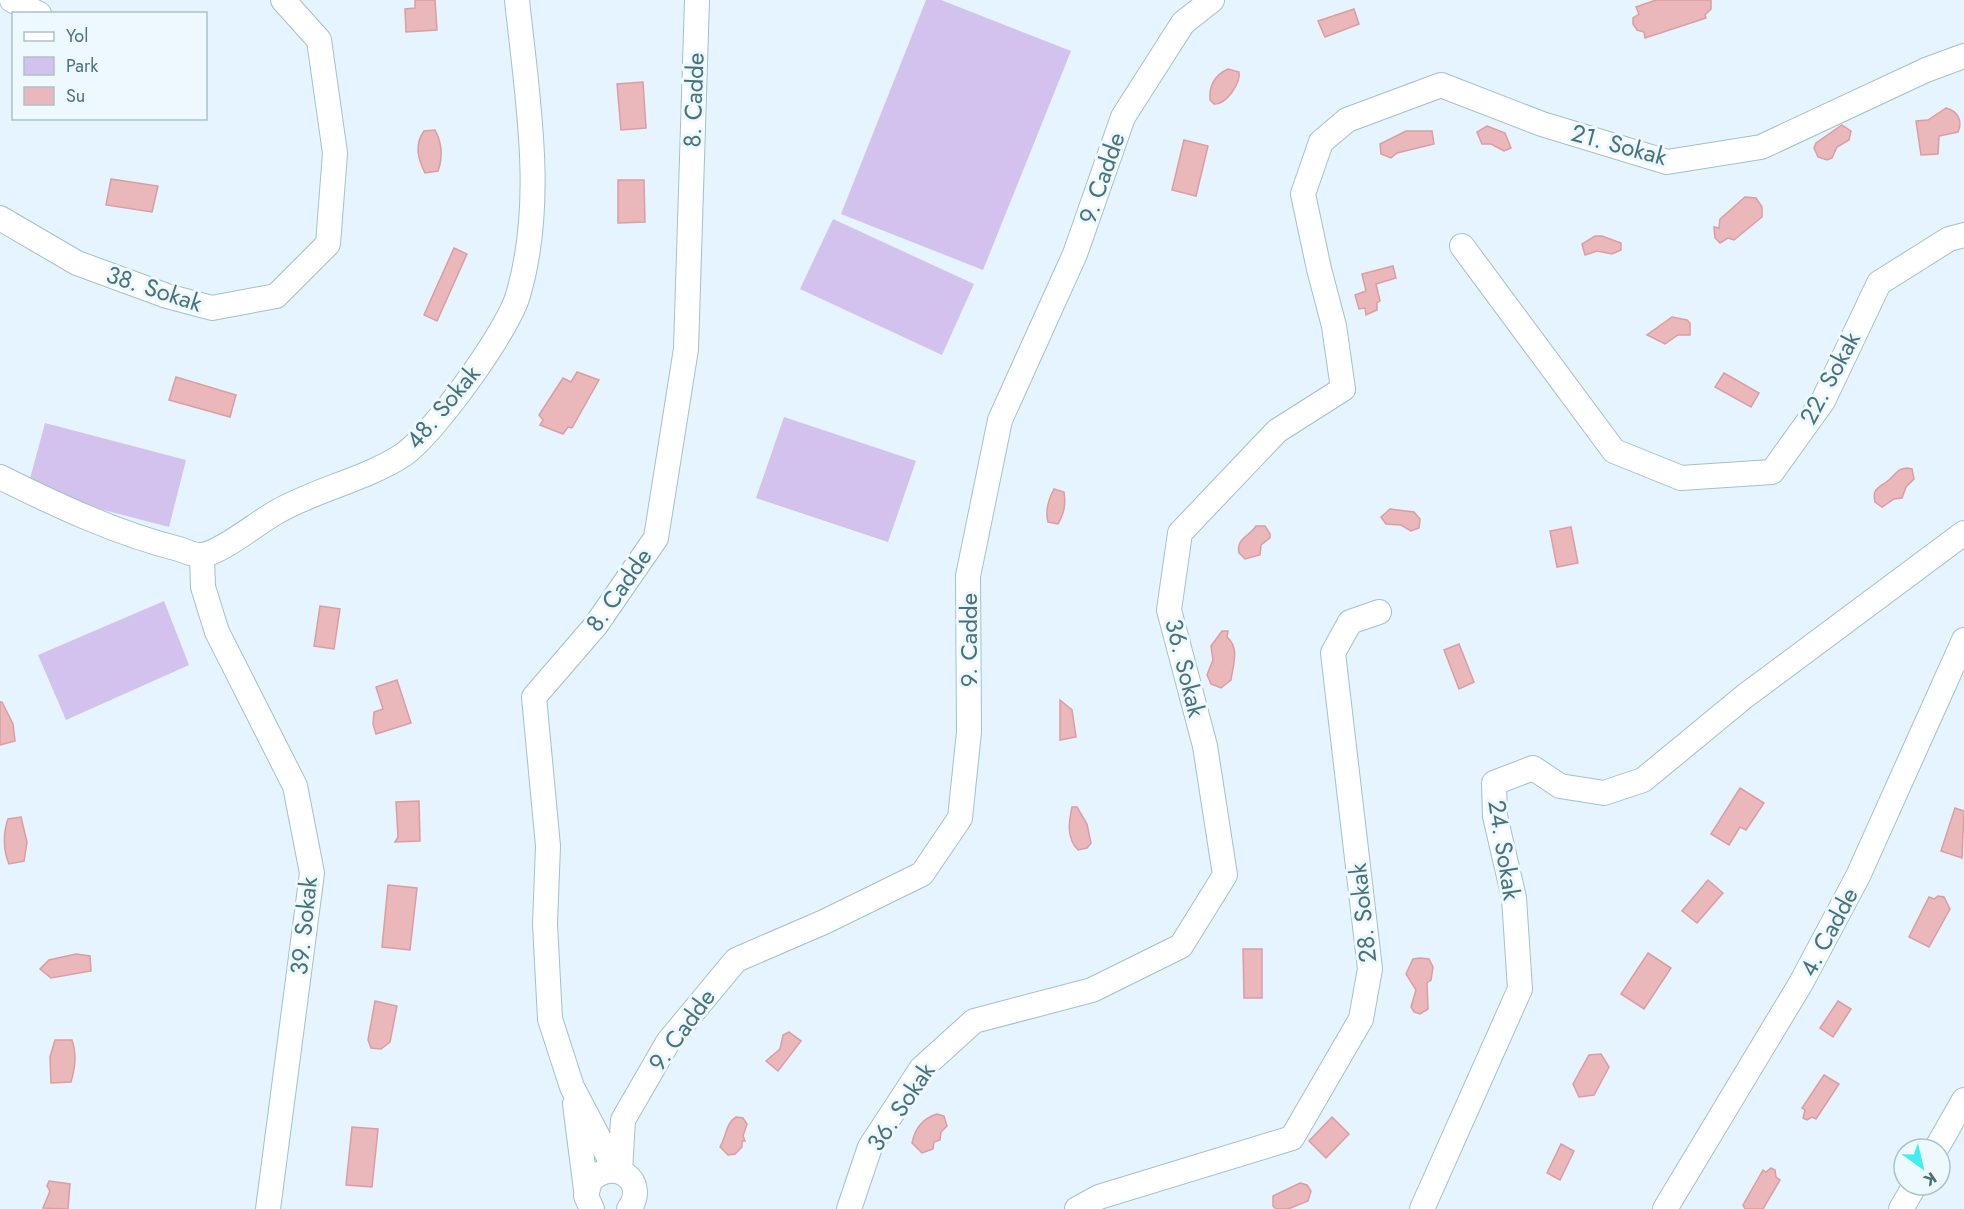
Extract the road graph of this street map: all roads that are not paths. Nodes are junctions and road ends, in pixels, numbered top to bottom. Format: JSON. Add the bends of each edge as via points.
{"nodes":[{"id":1,"x":12,"y":0,"type":"edge"},
{"id":2,"x":283,"y":0,"type":"edge"},
{"id":3,"x":518,"y":0,"type":"edge"},
{"id":4,"x":697,"y":0,"type":"edge"},
{"id":5,"x":1212,"y":0,"type":"edge"},
{"id":6,"x":35,"y":12,"type":"edge"},
{"id":7,"x":1964,"y":56,"type":"edge"},
{"id":8,"x":1441,"y":85,"type":"joint"},
{"id":9,"x":0,"y":218,"type":"edge"},
{"id":10,"x":1964,"y":235,"type":"edge"},
{"id":11,"x":1462,"y":246,"type":"dead end"},
{"id":12,"x":0,"y":477,"type":"edge"},
{"id":13,"x":1964,"y":533,"type":"edge"},
{"id":14,"x":202,"y":555,"type":"junction"},
{"id":15,"x":1379,"y":612,"type":"dead end"},
{"id":16,"x":1964,"y":640,"type":"edge"},
{"id":17,"x":572,"y":1087,"type":"junction"},
{"id":18,"x":1964,"y":1100,"type":"edge"},
{"id":19,"x":1943,"y":1137,"type":"edge"},
{"id":20,"x":617,"y":1170,"type":"junction"},
{"id":21,"x":589,"y":1199,"type":"edge"},
{"id":22,"x":268,"y":1209,"type":"edge"},
{"id":23,"x":629,"y":1209,"type":"edge"},
{"id":24,"x":849,"y":1209,"type":"edge"},
{"id":25,"x":1077,"y":1209,"type":"edge"},
{"id":26,"x":1422,"y":1209,"type":"edge"},
{"id":27,"x":1665,"y":1209,"type":"edge"}],
"edges":[{"from":1,"to":6,"type":"street"},
{"from":2,"to":9,"type":"street","name":"38. Sokak","via":[[319,40],[335,153],[328,244],[276,296],[212,308],[167,296],[77,263]]},
{"from":3,"to":14,"type":"street","name":"48. Sokak","via":[[529,123],[532,225],[518,297],[486,355],[447,407],[404,454],[275,512],[244,535]]},
{"from":4,"to":17,"type":"street","name":"8. Cadde","via":[[686,349],[656,538],[596,625],[534,697],[548,846],[545,924],[550,1019]]},
{"from":5,"to":20,"type":"street","name":"9. Cadde","via":[[1183,22],[1123,117],[1075,254],[1000,420],[968,576],[969,732],[960,818],[922,874],[736,960],[668,1042],[623,1120]]},
{"from":7,"to":8,"type":"street","name":"21. Sokak","via":[[1761,147],[1667,162],[1542,124]]},
{"from":8,"to":24,"type":"street","name":"36. Sokak","via":[[1347,120],[1321,142],[1303,194],[1334,326],[1343,388],[1278,431],[1180,533],[1169,610],[1205,746],[1225,875],[1181,946],[1092,990],[974,1021],[921,1070],[870,1147]]},
{"from":10,"to":11,"type":"street","name":"22. Sokak","via":[[1949,239],[1879,283],[1823,401],[1772,472],[1681,478],[1614,451]]},
{"from":12,"to":14,"type":"street","via":[[141,537]]},
{"from":13,"to":26,"type":"street","name":"24. Sokak","via":[[1745,696],[1643,780],[1604,793],[1560,786],[1533,768],[1494,783],[1495,816],[1514,898],[1520,989]]},
{"from":14,"to":22,"type":"street","name":"39. Sokak","via":[[203,587],[217,632],[295,786],[312,873]]},
{"from":15,"to":25,"type":"street","name":"28. Sokak","via":[[1350,622],[1333,653],[1370,969],[1361,1019],[1292,1138],[1099,1197]]},
{"from":16,"to":27,"type":"street","name":"4. Cadde","via":[[1858,876],[1801,983]]},
{"from":17,"to":20,"type":"street","name":"8. Cadde"},
{"from":17,"to":21,"type":"street","name":"8. Cadde"},
{"from":18,"to":19,"type":"street"},
{"from":20,"to":21,"type":"street","via":[[596,1174]]},
{"from":20,"to":23,"type":"street","name":"8. Cadde","via":[[627,1175],[634,1188],[635,1197]]}]}
